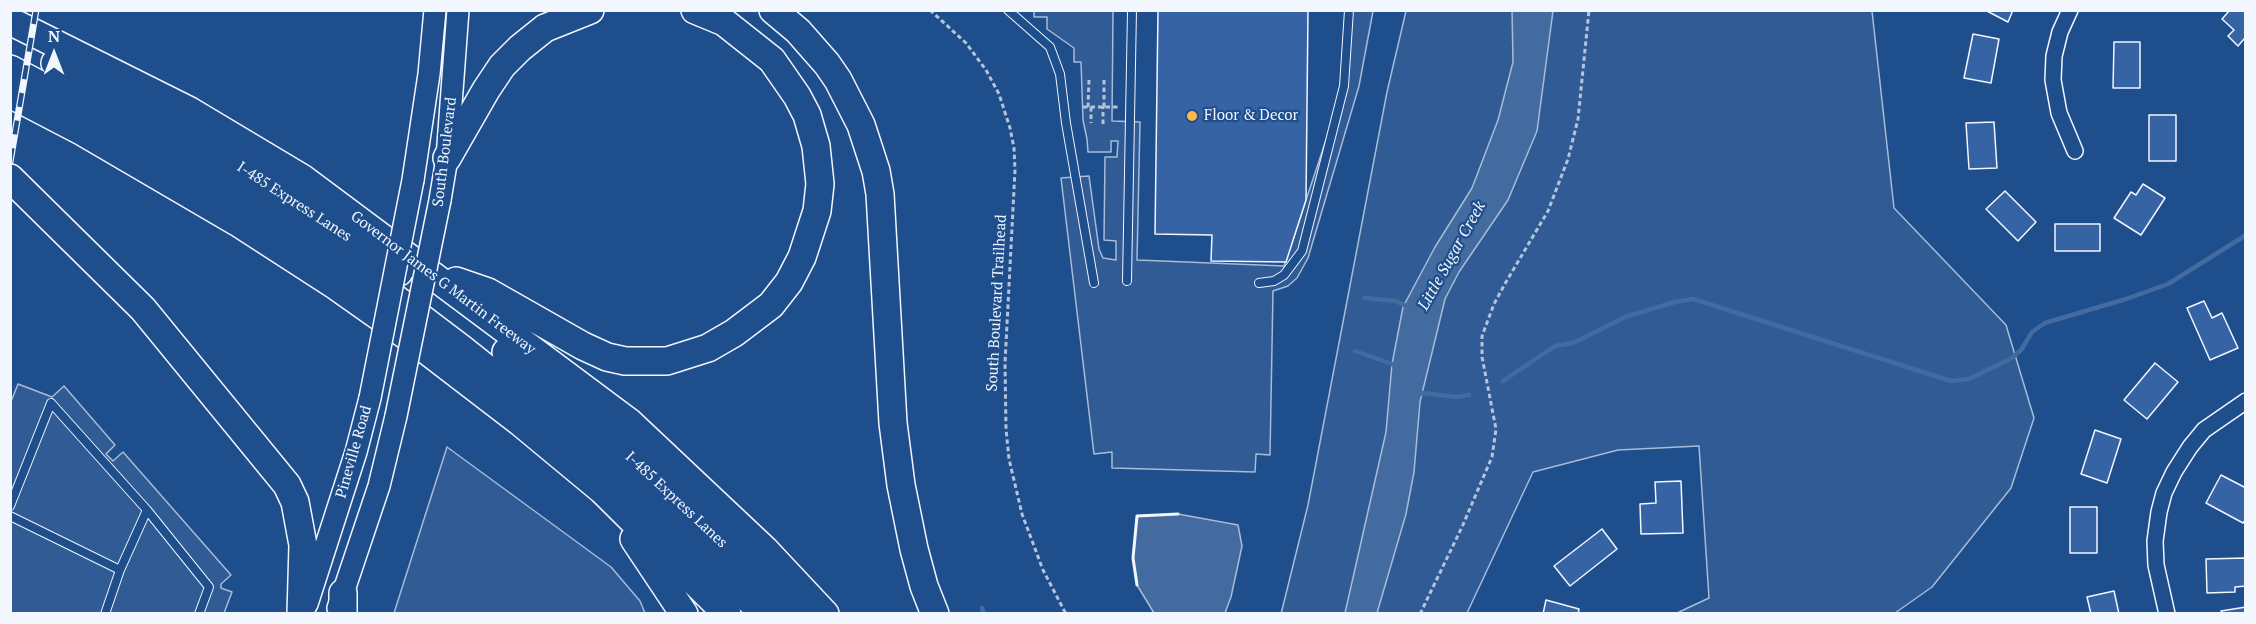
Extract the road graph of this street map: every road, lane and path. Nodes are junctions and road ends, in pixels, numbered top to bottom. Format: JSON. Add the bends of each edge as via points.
{"nodes":[{"id":1,"x":435,"y":10,"type":"edge"},
{"id":2,"x":458,"y":10,"type":"edge"},
{"id":3,"x":590,"y":10,"type":"edge"},
{"id":4,"x":695,"y":10,"type":"edge"},
{"id":5,"x":773,"y":10,"type":"edge"},
{"id":6,"x":930,"y":10,"type":"edge"},
{"id":7,"x":1008,"y":10,"type":"edge"},
{"id":8,"x":1132,"y":10,"type":"edge"},
{"id":9,"x":1349,"y":10,"type":"edge"},
{"id":10,"x":1589,"y":10,"type":"edge"},
{"id":11,"x":2070,"y":10,"type":"edge"},
{"id":12,"x":10,"y":21,"type":"edge"},
{"id":13,"x":10,"y":41,"type":"edge"},
{"id":14,"x":10,"y":69,"type":"edge"},
{"id":15,"x":1089,"y":80,"type":"dead end"},
{"id":16,"x":1104,"y":80,"type":"dead end"},
{"id":17,"x":10,"y":94,"type":"edge"},
{"id":18,"x":1083,"y":107,"type":"dead end"},
{"id":19,"x":1090,"y":107,"type":"junction"},
{"id":20,"x":1104,"y":107,"type":"junction"},
{"id":21,"x":1130,"y":108,"type":"junction"},
{"id":22,"x":1091,"y":123,"type":"dead end"},
{"id":23,"x":1103,"y":124,"type":"dead end"},
{"id":24,"x":2075,"y":151,"type":"dead end"},
{"id":25,"x":447,"y":158,"type":"junction"},
{"id":26,"x":10,"y":178,"type":"edge"},
{"id":27,"x":1127,"y":281,"type":"dead end"},
{"id":28,"x":425,"y":282,"type":"junction"},
{"id":29,"x":1094,"y":283,"type":"dead end"},
{"id":30,"x":1259,"y":283,"type":"dead end"},
{"id":31,"x":392,"y":287,"type":"joint"},
{"id":32,"x":2246,"y":401,"type":"edge"},
{"id":33,"x":602,"y":490,"type":"junction"},
{"id":34,"x":10,"y":506,"type":"edge"},
{"id":35,"x":147,"y":510,"type":"junction"},
{"id":36,"x":10,"y":516,"type":"edge"},
{"id":37,"x":120,"y":570,"type":"junction"},
{"id":38,"x":341,"y":607,"type":"edge"},
{"id":39,"x":105,"y":614,"type":"edge"},
{"id":40,"x":199,"y":614,"type":"edge"},
{"id":41,"x":302,"y":614,"type":"edge"},
{"id":42,"x":684,"y":614,"type":"edge"},
{"id":43,"x":727,"y":614,"type":"edge"},
{"id":44,"x":764,"y":614,"type":"edge"},
{"id":45,"x":794,"y":614,"type":"edge"},
{"id":46,"x":825,"y":614,"type":"edge"},
{"id":47,"x":934,"y":614,"type":"edge"},
{"id":48,"x":1066,"y":614,"type":"edge"},
{"id":49,"x":1420,"y":614,"type":"edge"},
{"id":50,"x":2167,"y":614,"type":"edge"}],
"edges":[{"from":1,"to":31,"type":"main road","name":"South Boulevard","bridge":true,"via":[[413,180]]},
{"from":2,"to":25,"type":"main road","name":"South Boulevard"},
{"from":3,"to":25,"type":"highway","via":[[545,28],[502,66]]},
{"from":4,"to":28,"type":"highway","via":[[724,22],[772,60],[807,115],[816,146],[820,184],[814,222],[802,257],[771,305],[708,348],[666,361],[625,361],[583,346],[488,292]]},
{"from":5,"to":47,"type":"highway","via":[[798,32],[838,80],[861,125],[876,171],[893,423],[914,549]]},
{"from":6,"to":48,"type":"path","name":"South Boulevard Trailhead","via":[[966,43],[986,70],[1010,128],[1015,170],[1005,372],[1008,444],[1028,531]]},
{"from":7,"to":29,"type":"lane","via":[[1050,47],[1060,74]]},
{"from":8,"to":21,"type":"lane"},
{"from":9,"to":30,"type":"lane","via":[[1344,86],[1302,250],[1284,276]]},
{"from":10,"to":49,"type":"path","via":[[1581,100],[1568,159],[1548,211],[1506,282],[1482,336],[1482,357],[1496,429],[1492,457]]},
{"from":11,"to":24,"type":"street","via":[[2054,56],[2054,80],[2059,112]]},
{"from":12,"to":28,"type":"highway","name":"Governor James G Martin Freeway","via":[[200,117],[302,178]]},
{"from":13,"to":45,"type":"highway","name":"I-485 Express Lanes","via":[[234,163],[336,227],[447,306],[605,433],[716,535]]},
{"from":14,"to":44,"type":"highway","name":"I-485 Express Lanes","via":[[201,171],[363,274],[585,447],[653,506]]},
{"from":15,"to":19,"type":"path"},
{"from":16,"to":20,"type":"path"},
{"from":17,"to":33,"type":"highway","via":[[237,222],[336,286],[421,346]]},
{"from":18,"to":19,"type":"path"},
{"from":19,"to":20,"type":"path"},
{"from":19,"to":22,"type":"path"},
{"from":20,"to":21,"type":"path"},
{"from":20,"to":23,"type":"path"},
{"from":21,"to":27,"type":"lane"},
{"from":25,"to":28,"type":"main road","name":"South Boulevard","bridge":true},
{"from":26,"to":41,"type":"highway","via":[[143,309],[287,485],[295,502],[303,545]]},
{"from":28,"to":38,"type":"main road","name":"Pineville Road","bridge":true,"via":[[379,486]]},
{"from":28,"to":46,"type":"highway","name":"Governor James G Martin Freeway","via":[[630,422],[765,550]]},
{"from":31,"to":41,"type":"main road","name":"Pineville Road","bridge":true,"via":[[356,452]]},
{"from":32,"to":50,"type":"street","via":[[2204,430],[2164,493],[2155,541]]},
{"from":33,"to":42,"type":"highway"},
{"from":33,"to":43,"type":"highway"},
{"from":34,"to":35,"type":"lane","via":[[51,404]]},
{"from":35,"to":37,"type":"lane"},
{"from":35,"to":40,"type":"lane","via":[[208,586]]},
{"from":36,"to":37,"type":"lane"},
{"from":37,"to":39,"type":"lane"}]}
